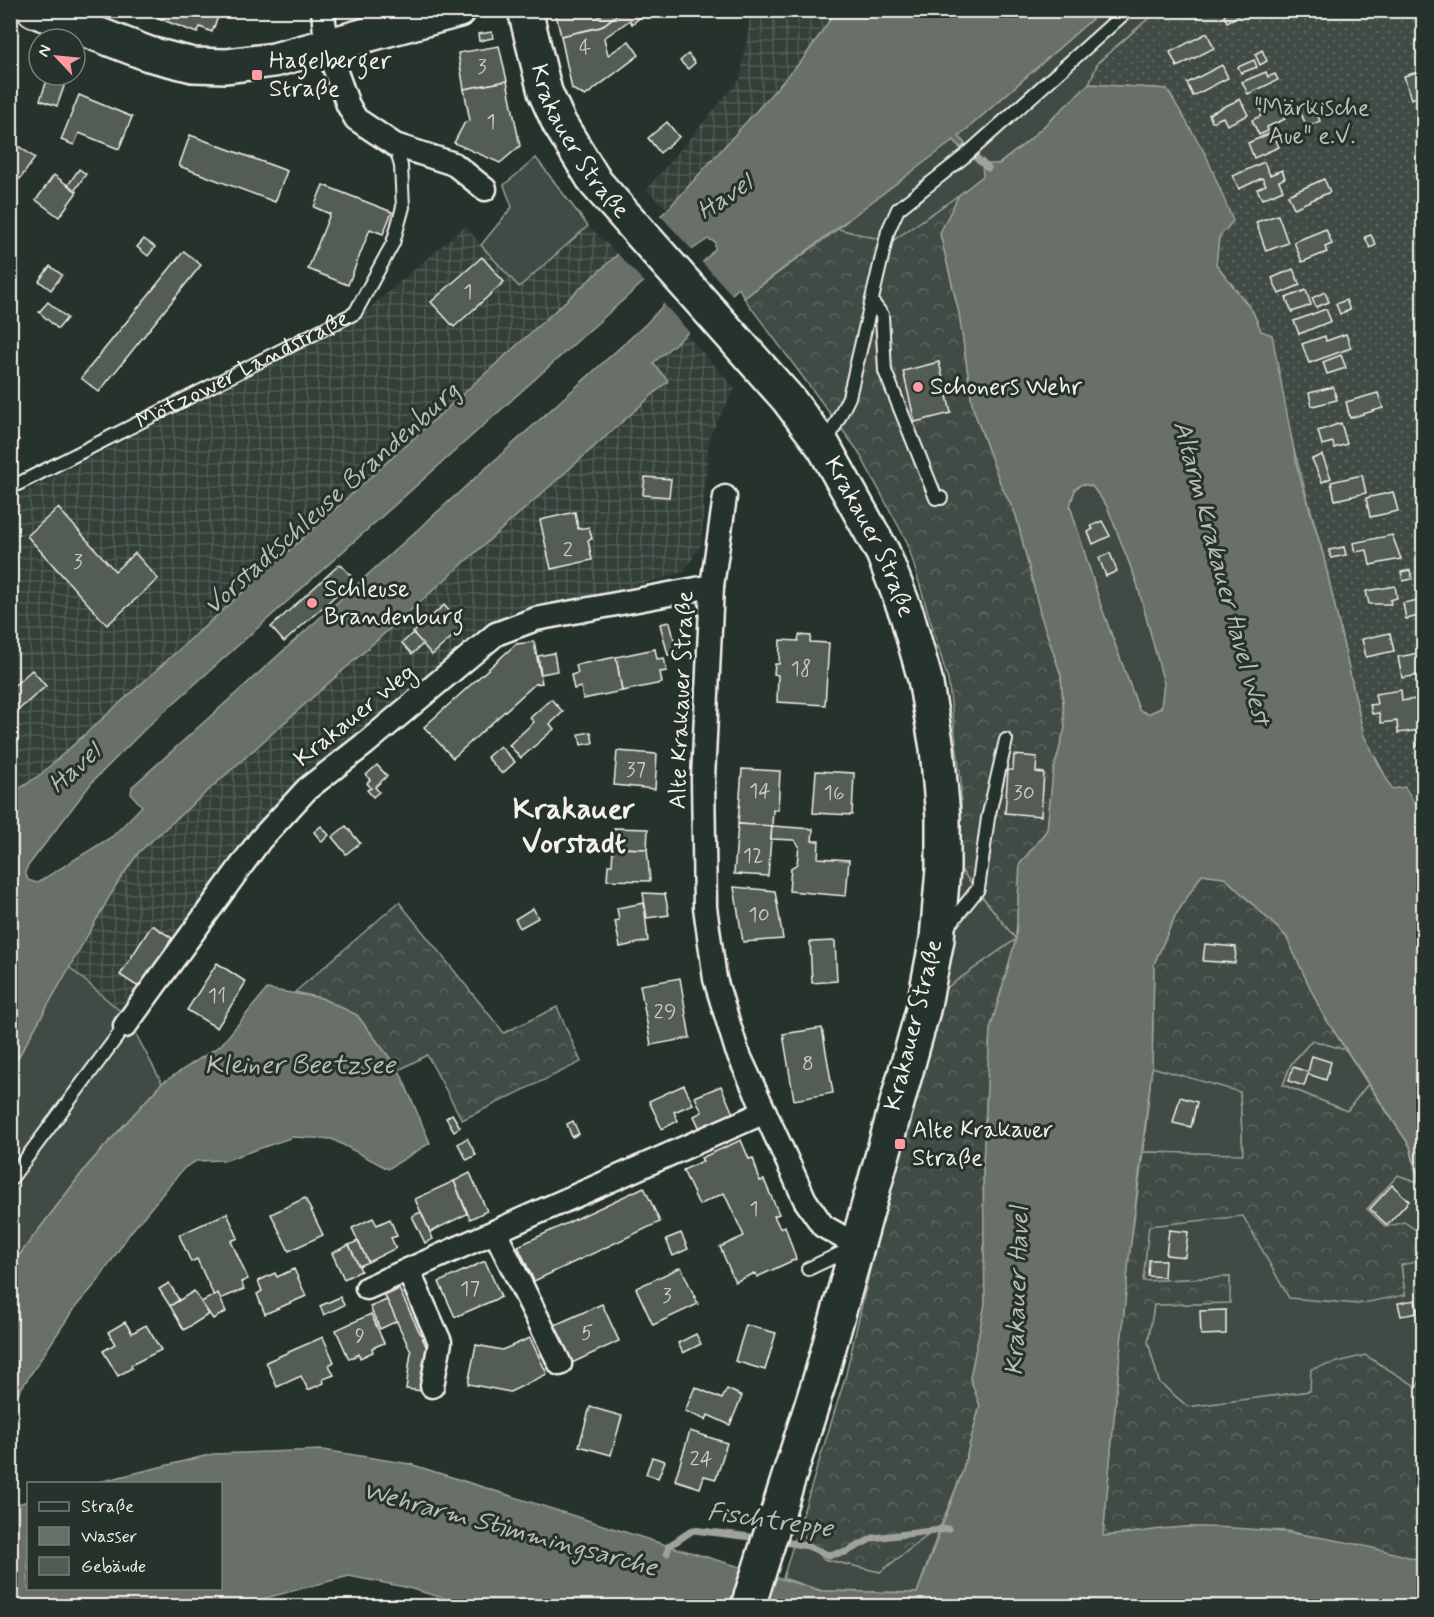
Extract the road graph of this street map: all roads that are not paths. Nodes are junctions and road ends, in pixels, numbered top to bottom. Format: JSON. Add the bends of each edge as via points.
{"nodes":[{"id":1,"x":34,"y":10,"type":"edge"},
{"id":2,"x":323,"y":10,"type":"edge"},
{"id":3,"x":459,"y":10,"type":"edge"},
{"id":4,"x":525,"y":10,"type":"edge"},
{"id":5,"x":1128,"y":10,"type":"edge"},
{"id":6,"x":326,"y":45,"type":"junction"},
{"id":7,"x":395,"y":145,"type":"junction"},
{"id":8,"x":485,"y":189,"type":"dead end"},
{"id":9,"x":872,"y":302,"type":"junction"},
{"id":10,"x":824,"y":447,"type":"junction"},
{"id":11,"x":10,"y":488,"type":"edge"},
{"id":12,"x":725,"y":498,"type":"dead end"},
{"id":13,"x":941,"y":498,"type":"dead end"},
{"id":14,"x":712,"y":586,"type":"junction"},
{"id":15,"x":1006,"y":740,"type":"dead end"},
{"id":16,"x":937,"y":939,"type":"junction"},
{"id":17,"x":125,"y":1026,"type":"joint"},
{"id":18,"x":765,"y":1112,"type":"junction"},
{"id":19,"x":10,"y":1180,"type":"edge"},
{"id":20,"x":495,"y":1232,"type":"junction"},
{"id":21,"x":858,"y":1246,"type":"junction"},
{"id":22,"x":808,"y":1269,"type":"dead end"},
{"id":23,"x":408,"y":1270,"type":"junction"},
{"id":24,"x":367,"y":1288,"type":"dead end"},
{"id":25,"x":560,"y":1365,"type":"dead end"},
{"id":26,"x":432,"y":1386,"type":"dead end"},
{"id":27,"x":748,"y":1606,"type":"edge"}],
"edges":[{"from":1,"to":6,"type":"main road","via":[[149,54],[194,65],[274,60]]},
{"from":2,"to":6,"type":"street"},
{"from":3,"to":6,"type":"main road"},
{"from":4,"to":10,"type":"main road","name":"Krakauer Straße","via":[[545,92],[576,152],[602,190],[748,353]]},
{"from":5,"to":9,"type":"lane","name":"Krakauer Straße","via":[[970,152],[898,209],[888,231]]},
{"from":6,"to":7,"type":"street","via":[[356,119]]},
{"from":7,"to":8,"type":"street","via":[[454,164]]},
{"from":7,"to":11,"type":"lane","name":"Mötzower Landstraße","via":[[401,166],[403,207],[393,243],[355,313]]},
{"from":9,"to":10,"type":"lane","name":"Krakauer Straße","via":[[849,397]]},
{"from":9,"to":13,"type":"lane","via":[[882,315],[885,371],[936,498]]},
{"from":10,"to":16,"type":"main road","name":"Krakauer Straße","via":[[883,553],[907,615],[925,679],[943,817]]},
{"from":12,"to":14,"type":"street","name":"Alte Krakauer Straße"},
{"from":14,"to":17,"type":"street","name":"Krakauer Weg","via":[[536,619],[496,634],[307,789],[260,840]]},
{"from":14,"to":18,"type":"street","name":"Alte Krakauer Straße","via":[[704,779],[705,907],[715,979],[737,1051]]},
{"from":15,"to":16,"type":"lane","via":[[988,818],[978,889]]},
{"from":16,"to":21,"type":"main road","name":"Krakauer Straße","via":[[923,1010]]},
{"from":17,"to":19,"type":"lane"},
{"from":18,"to":20,"type":"street"},
{"from":18,"to":21,"type":"street","name":"Alte Krakauer Straße","via":[[805,1200],[823,1226]]},
{"from":20,"to":23,"type":"street"},
{"from":20,"to":25,"type":"street"},
{"from":21,"to":22,"type":"lane"},
{"from":21,"to":27,"type":"main road","name":"Krakauer Straße"},
{"from":23,"to":24,"type":"street"},
{"from":23,"to":26,"type":"street","via":[[440,1342]]}]}
